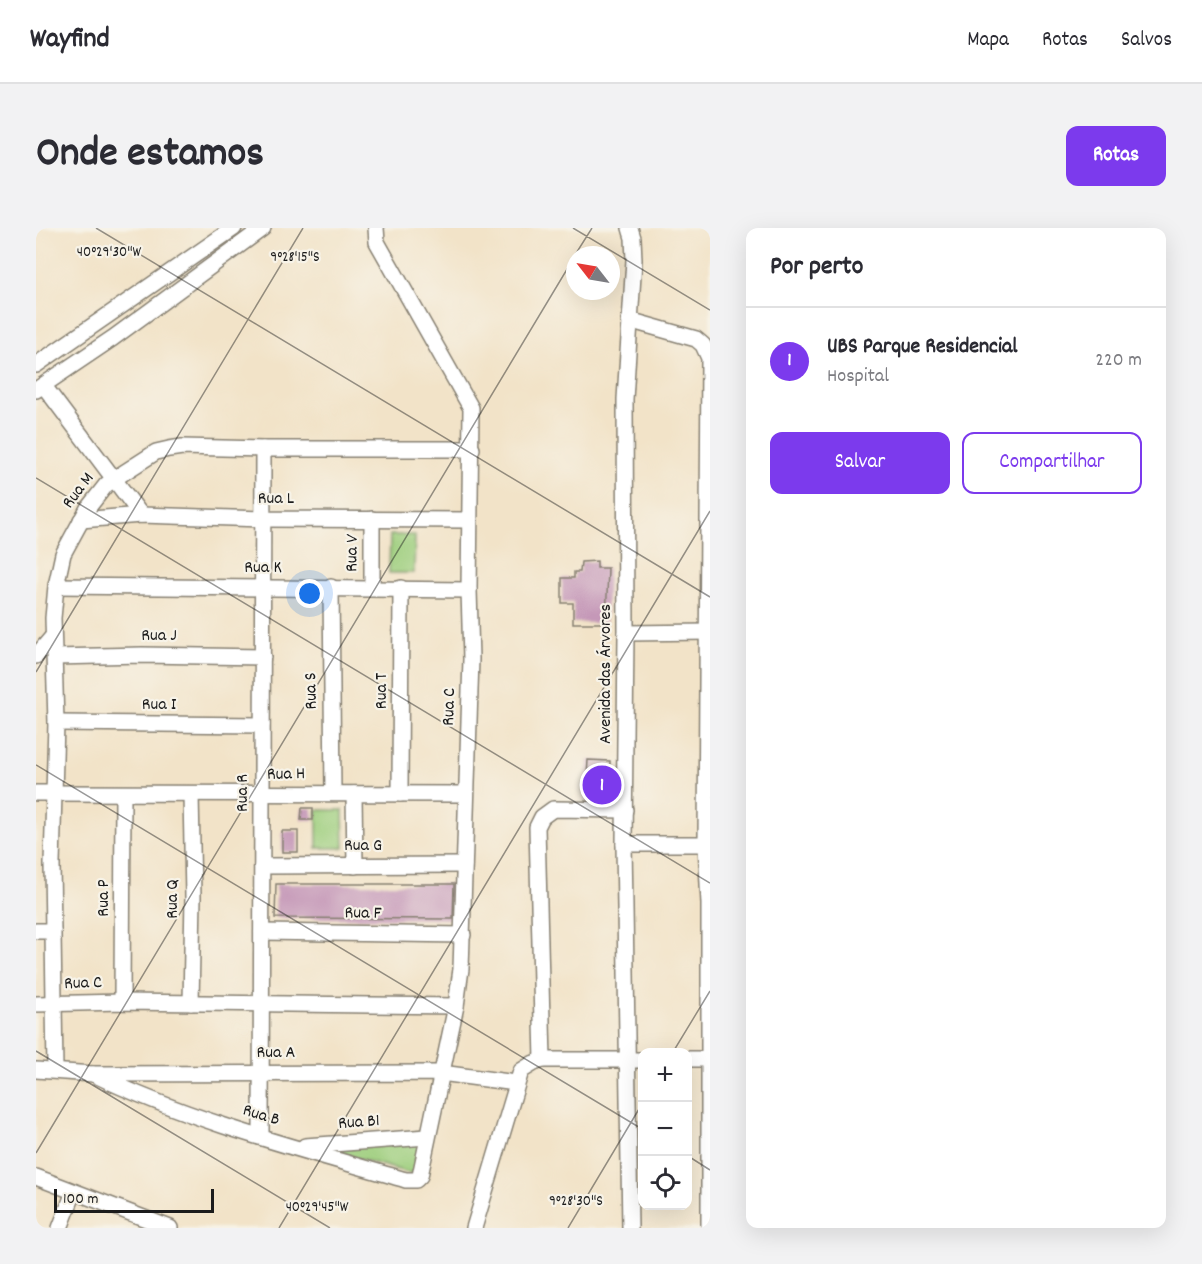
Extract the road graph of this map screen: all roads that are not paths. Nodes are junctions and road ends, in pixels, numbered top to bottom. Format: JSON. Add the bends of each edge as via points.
{"nodes":[{"id":1,"x":234,"y":228,"type":"edge"},
{"id":2,"x":263,"y":228,"type":"edge"},
{"id":3,"x":376,"y":228,"type":"edge"},
{"id":4,"x":630,"y":228,"type":"edge"},
{"id":5,"x":629,"y":320,"type":"junction"},
{"id":6,"x":36,"y":365,"type":"edge"},
{"id":7,"x":40,"y":388,"type":"edge"},
{"id":8,"x":709,"y":417,"type":"edge"},
{"id":9,"x":263,"y":449,"type":"junction"},
{"id":10,"x":472,"y":449,"type":"junction"},
{"id":11,"x":114,"y":479,"type":"junction"},
{"id":12,"x":141,"y":514,"type":"junction"},
{"id":13,"x":263,"y":519,"type":"junction"},
{"id":14,"x":372,"y":519,"type":"junction"},
{"id":15,"x":81,"y":520,"type":"junction"},
{"id":16,"x":470,"y":520,"type":"junction"},
{"id":17,"x":57,"y":586,"type":"junction"},
{"id":18,"x":263,"y":588,"type":"junction"},
{"id":19,"x":331,"y":588,"type":"junction"},
{"id":20,"x":372,"y":588,"type":"junction"},
{"id":21,"x":401,"y":588,"type":"junction"},
{"id":22,"x":469,"y":590,"type":"junction"},
{"id":23,"x":709,"y":632,"type":"edge"},
{"id":24,"x":626,"y":633,"type":"junction"},
{"id":25,"x":53,"y":636,"type":"junction"},
{"id":26,"x":36,"y":656,"type":"edge"},
{"id":27,"x":55,"y":657,"type":"junction"},
{"id":28,"x":263,"y":657,"type":"junction"},
{"id":29,"x":56,"y":723,"type":"junction"},
{"id":30,"x":262,"y":725,"type":"junction"},
{"id":31,"x":36,"y":793,"type":"edge"},
{"id":32,"x":55,"y":794,"type":"junction"},
{"id":33,"x":123,"y":794,"type":"junction"},
{"id":34,"x":191,"y":794,"type":"junction"},
{"id":35,"x":333,"y":794,"type":"junction"},
{"id":36,"x":354,"y":794,"type":"junction"},
{"id":37,"x":400,"y":794,"type":"junction"},
{"id":38,"x":466,"y":794,"type":"junction"},
{"id":39,"x":262,"y":795,"type":"junction"},
{"id":40,"x":625,"y":810,"type":"junction"},
{"id":41,"x":624,"y":844,"type":"junction"},
{"id":42,"x":708,"y":844,"type":"edge"},
{"id":43,"x":36,"y":864,"type":"edge"},
{"id":44,"x":52,"y":864,"type":"junction"},
{"id":45,"x":464,"y":864,"type":"junction"},
{"id":46,"x":262,"y":866,"type":"junction"},
{"id":47,"x":355,"y":866,"type":"junction"},
{"id":48,"x":36,"y":931,"type":"edge"},
{"id":49,"x":54,"y":931,"type":"junction"},
{"id":50,"x":262,"y":933,"type":"junction"},
{"id":51,"x":463,"y":935,"type":"junction"},
{"id":52,"x":122,"y":1002,"type":"junction"},
{"id":53,"x":191,"y":1003,"type":"junction"},
{"id":54,"x":36,"y":1004,"type":"edge"},
{"id":55,"x":261,"y":1004,"type":"junction"},
{"id":56,"x":55,"y":1005,"type":"junction"},
{"id":57,"x":456,"y":1006,"type":"junction"},
{"id":58,"x":692,"y":1059,"type":"edge"},
{"id":59,"x":709,"y":1059,"type":"edge"},
{"id":60,"x":543,"y":1060,"type":"junction"},
{"id":61,"x":626,"y":1060,"type":"junction"},
{"id":62,"x":638,"y":1060,"type":"edge"},
{"id":63,"x":36,"y":1070,"type":"edge"},
{"id":64,"x":55,"y":1070,"type":"junction"},
{"id":65,"x":261,"y":1072,"type":"junction"},
{"id":66,"x":441,"y":1073,"type":"junction"},
{"id":67,"x":93,"y":1074,"type":"junction"},
{"id":68,"x":516,"y":1083,"type":"junction"},
{"id":69,"x":261,"y":1137,"type":"junction"},
{"id":70,"x":427,"y":1137,"type":"junction"},
{"id":71,"x":294,"y":1147,"type":"junction"},
{"id":72,"x":420,"y":1176,"type":"joint"},
{"id":73,"x":36,"y":1178,"type":"edge"},
{"id":74,"x":74,"y":1192,"type":"junction"},
{"id":75,"x":148,"y":1224,"type":"edge"},
{"id":76,"x":60,"y":1228,"type":"edge"},
{"id":77,"x":170,"y":1228,"type":"edge"},
{"id":78,"x":474,"y":1228,"type":"edge"},
{"id":79,"x":630,"y":1228,"type":"edge"},
{"id":80,"x":709,"y":1228,"type":"edge"}],
"edges":[{"from":1,"to":6,"type":"street"},
{"from":2,"to":7,"type":"street"},
{"from":3,"to":10,"type":"street","name":"Rua C","via":[[377,242],[471,408]]},
{"from":4,"to":5,"type":"street","name":"Avenida das Árvores","via":[[634,260]]},
{"from":5,"to":8,"type":"street","via":[[690,337],[703,345],[709,358]]},
{"from":5,"to":24,"type":"street","name":"Avenida das Árvores","via":[[625,399]]},
{"from":7,"to":11,"type":"street"},
{"from":8,"to":23,"type":"street"},
{"from":9,"to":10,"type":"street","name":"Rua M"},
{"from":9,"to":11,"type":"street","name":"Rua M","via":[[169,449],[156,452]]},
{"from":9,"to":13,"type":"street","name":"Rua R"},
{"from":10,"to":16,"type":"street","name":"Rua C"},
{"from":11,"to":12,"type":"street"},
{"from":11,"to":15,"type":"street","name":"Rua M"},
{"from":12,"to":13,"type":"street","name":"Rua L"},
{"from":12,"to":15,"type":"street","name":"Rua L"},
{"from":13,"to":14,"type":"street","name":"Rua L"},
{"from":13,"to":18,"type":"street","name":"Rua R"},
{"from":14,"to":16,"type":"street","name":"Rua L"},
{"from":14,"to":20,"type":"street","name":"Rua V"},
{"from":15,"to":17,"type":"street","name":"Rua M","via":[[63,554]]},
{"from":16,"to":22,"type":"street","name":"Rua C"},
{"from":17,"to":18,"type":"street","name":"Rua K"},
{"from":17,"to":25,"type":"street","name":"Rua M"},
{"from":18,"to":19,"type":"street","name":"Rua K"},
{"from":18,"to":28,"type":"street","name":"Rua R"},
{"from":19,"to":20,"type":"street","name":"Rua K"},
{"from":19,"to":35,"type":"street","name":"Rua S"},
{"from":20,"to":21,"type":"street","name":"Rua K"},
{"from":21,"to":22,"type":"street","name":"Rua K"},
{"from":21,"to":37,"type":"street","name":"Rua T"},
{"from":22,"to":38,"type":"street","name":"Rua C"},
{"from":23,"to":24,"type":"street"},
{"from":23,"to":42,"type":"street"},
{"from":24,"to":40,"type":"street","name":"Avenida das Árvores"},
{"from":25,"to":26,"type":"street"},
{"from":25,"to":27,"type":"street","name":"Rua M"},
{"from":27,"to":28,"type":"street","name":"Rua J"},
{"from":27,"to":29,"type":"street","name":"Rua M"},
{"from":28,"to":30,"type":"street","name":"Rua R"},
{"from":29,"to":30,"type":"street","name":"Rua I"},
{"from":29,"to":32,"type":"street","name":"Rua M"},
{"from":30,"to":39,"type":"street","name":"Rua R"},
{"from":31,"to":32,"type":"street","name":"Rua H"},
{"from":32,"to":33,"type":"street","name":"Rua H"},
{"from":32,"to":44,"type":"street","name":"Rua M"},
{"from":33,"to":34,"type":"street","name":"Rua H"},
{"from":33,"to":52,"type":"street","name":"Rua P"},
{"from":34,"to":39,"type":"street","name":"Rua H"},
{"from":34,"to":53,"type":"street","name":"Rua Q"},
{"from":35,"to":36,"type":"street","name":"Rua H"},
{"from":35,"to":39,"type":"street","name":"Rua H"},
{"from":36,"to":37,"type":"street","name":"Rua H"},
{"from":36,"to":47,"type":"street"},
{"from":37,"to":38,"type":"street","name":"Rua H"},
{"from":38,"to":45,"type":"street","name":"Rua C"},
{"from":39,"to":46,"type":"street","name":"Rua R"},
{"from":40,"to":41,"type":"street","name":"Avenida das Árvores"},
{"from":40,"to":60,"type":"street","via":[[553,809],[537,827]]},
{"from":41,"to":42,"type":"street"},
{"from":41,"to":61,"type":"street","name":"Avenida das Árvores"},
{"from":42,"to":59,"type":"street"},
{"from":43,"to":44,"type":"street"},
{"from":44,"to":49,"type":"street","name":"Rua M"},
{"from":45,"to":47,"type":"street","name":"Rua G"},
{"from":45,"to":51,"type":"street","name":"Rua C"},
{"from":46,"to":47,"type":"street","name":"Rua G"},
{"from":46,"to":50,"type":"street","name":"Rua R"},
{"from":48,"to":49,"type":"street"},
{"from":49,"to":56,"type":"street","name":"Rua M"},
{"from":50,"to":51,"type":"street","name":"Rua F"},
{"from":50,"to":55,"type":"street","name":"Rua R"},
{"from":51,"to":57,"type":"street","name":"Rua C"},
{"from":52,"to":53,"type":"street","name":"Rua C"},
{"from":52,"to":56,"type":"street","name":"Rua C"},
{"from":53,"to":55,"type":"street","name":"Rua C"},
{"from":54,"to":56,"type":"street","name":"Rua C"},
{"from":55,"to":57,"type":"street","name":"Rua C"},
{"from":55,"to":65,"type":"street","name":"Rua R"},
{"from":56,"to":64,"type":"street","name":"Rua M"},
{"from":57,"to":66,"type":"street","name":"Rua C"},
{"from":58,"to":59,"type":"street"},
{"from":59,"to":80,"type":"street"},
{"from":60,"to":61,"type":"street"},
{"from":60,"to":68,"type":"street","via":[[521,1071]]},
{"from":61,"to":62,"type":"street"},
{"from":61,"to":79,"type":"street","name":"Avenida das Árvores"},
{"from":63,"to":64,"type":"street","name":"Rua A"},
{"from":64,"to":67,"type":"street","name":"Rua A"},
{"from":65,"to":66,"type":"street","name":"Rua A"},
{"from":65,"to":67,"type":"street","name":"Rua A"},
{"from":65,"to":69,"type":"street","name":"Rua R"},
{"from":66,"to":68,"type":"street","name":"Rua A"},
{"from":66,"to":70,"type":"street","name":"Rua C"},
{"from":67,"to":69,"type":"street","name":"Rua B","via":[[179,1111]]},
{"from":68,"to":78,"type":"street"},
{"from":69,"to":71,"type":"street","name":"Rua B"},
{"from":70,"to":71,"type":"street","name":"Rua B1"},
{"from":70,"to":72,"type":"street","name":"Rua C"},
{"from":71,"to":72,"type":"street","name":"Rua B","via":[[406,1180]]},
{"from":73,"to":74,"type":"street"},
{"from":74,"to":75,"type":"street"},
{"from":74,"to":76,"type":"street"},
{"from":75,"to":77,"type":"street"}]}
